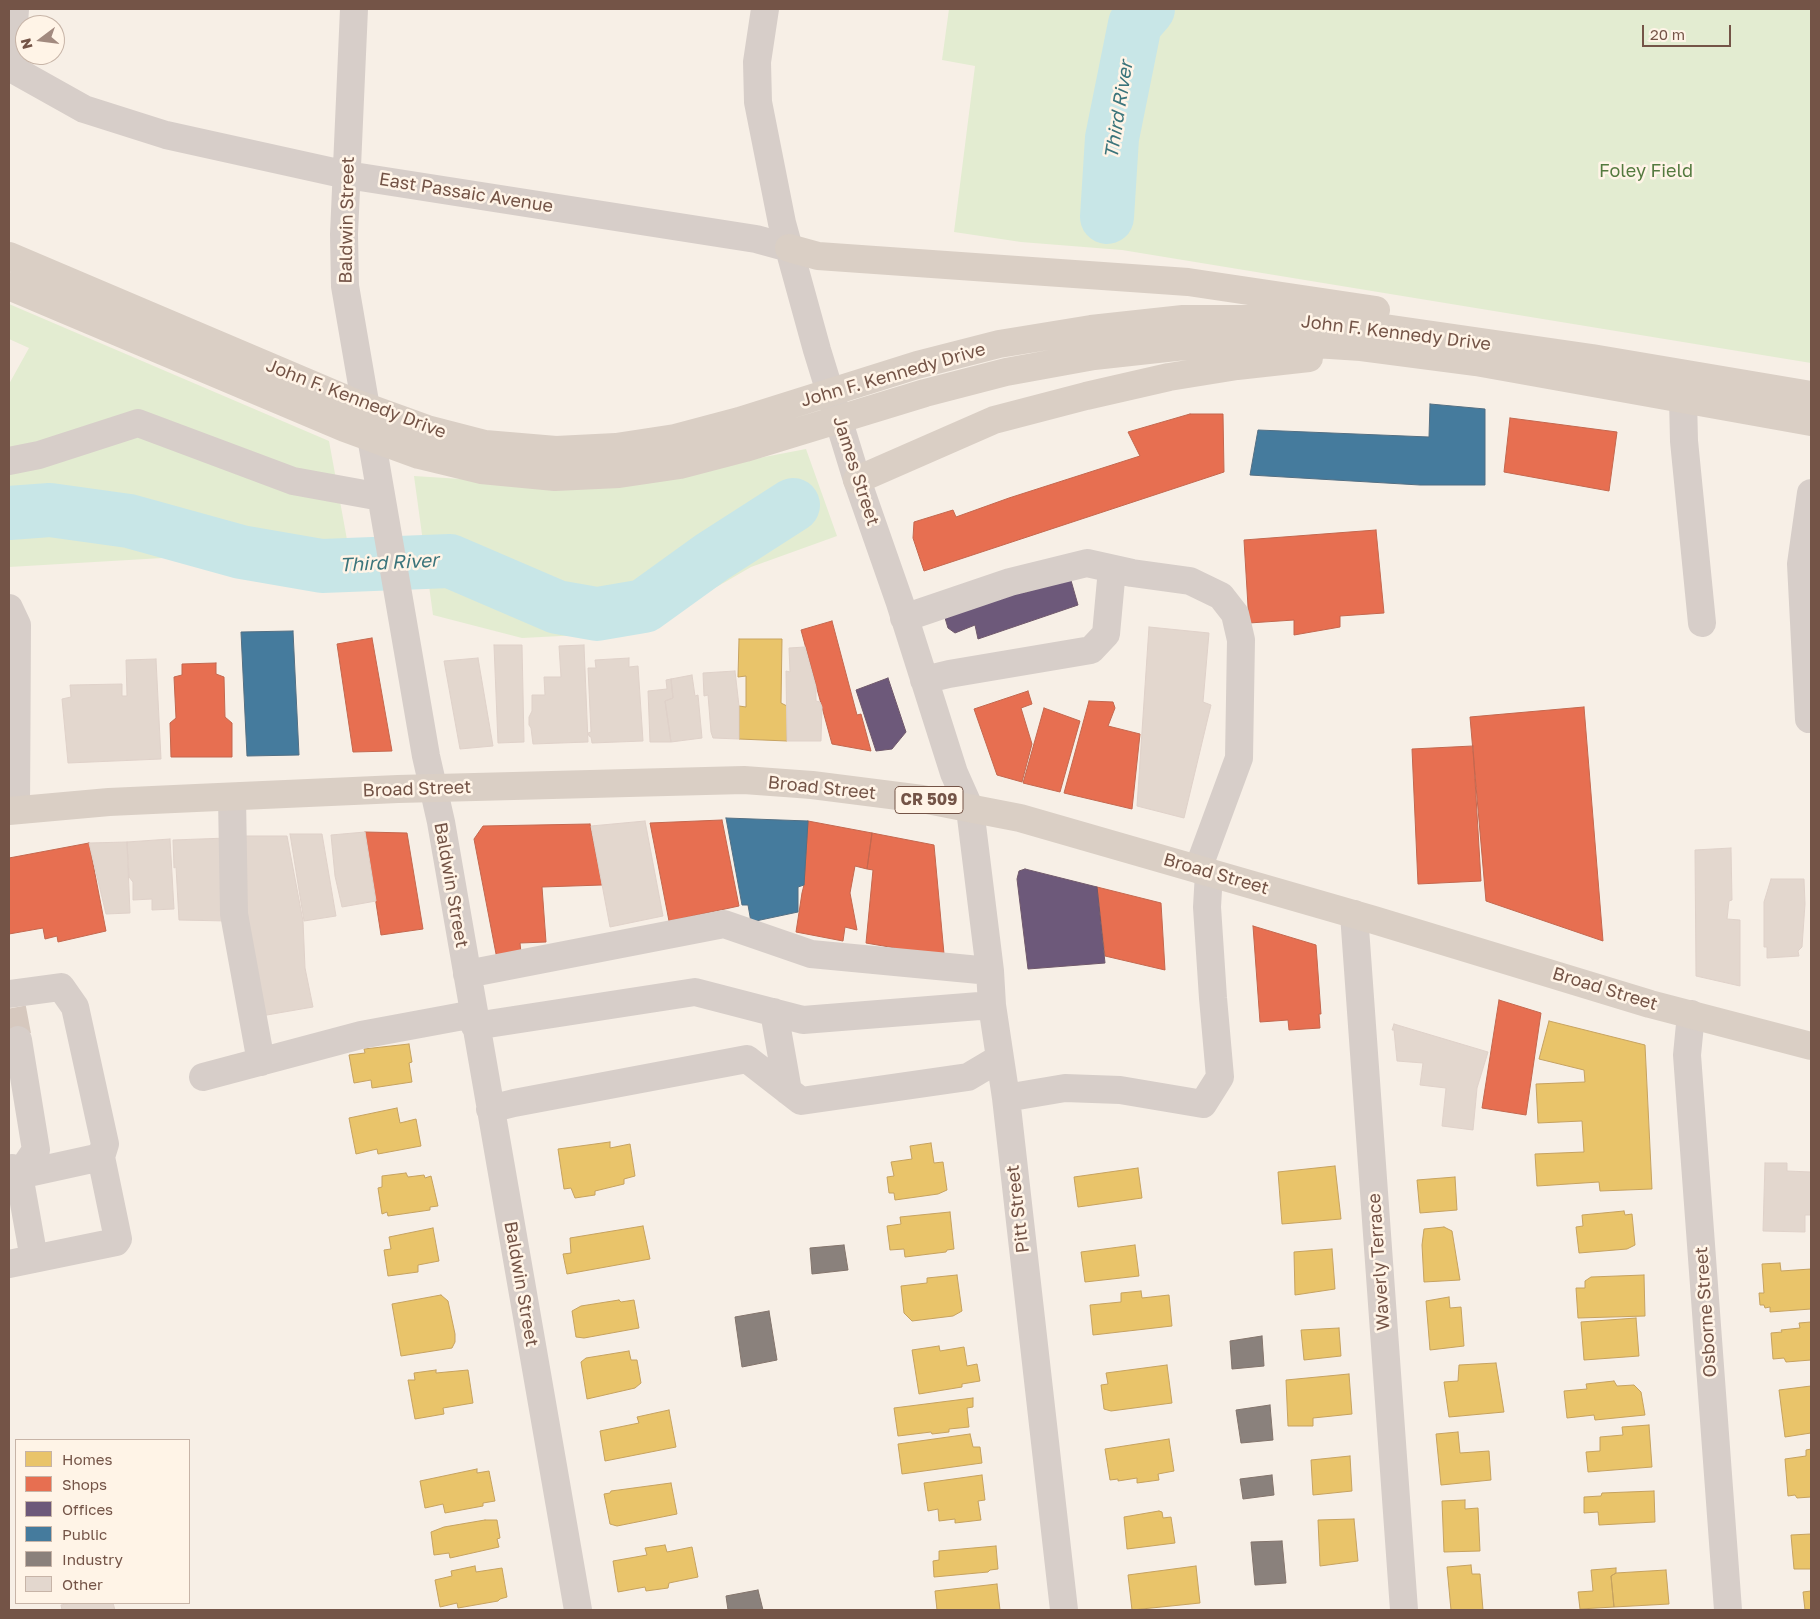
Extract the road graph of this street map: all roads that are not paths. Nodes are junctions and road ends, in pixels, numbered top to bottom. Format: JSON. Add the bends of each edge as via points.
{"nodes":[{"id":1,"x":14,"y":9,"type":"edge"},
{"id":2,"x":354,"y":9,"type":"edge"},
{"id":3,"x":765,"y":9,"type":"edge"},
{"id":4,"x":10,"y":68,"type":"edge"},
{"id":5,"x":347,"y":175,"type":"junction"},
{"id":6,"x":789,"y":248,"type":"junction"},
{"id":7,"x":9,"y":256,"type":"edge"},
{"id":8,"x":9,"y":286,"type":"edge"},
{"id":9,"x":1592,"y":358,"type":"junction"},
{"id":10,"x":1476,"y":362,"type":"junction"},
{"id":11,"x":1811,"y":395,"type":"edge"},
{"id":12,"x":1683,"y":399,"type":"junction"},
{"id":13,"x":1811,"y":422,"type":"edge"},
{"id":14,"x":9,"y":461,"type":"edge"},
{"id":15,"x":857,"y":480,"type":"junction"},
{"id":16,"x":379,"y":489,"type":"junction"},
{"id":17,"x":1811,"y":493,"type":"edge"},
{"id":18,"x":1112,"y":570,"type":"junction"},
{"id":19,"x":9,"y":608,"type":"edge"},
{"id":20,"x":904,"y":618,"type":"junction"},
{"id":21,"x":1702,"y":623,"type":"dead end"},
{"id":22,"x":924,"y":680,"type":"junction"},
{"id":23,"x":1809,"y":719,"type":"dead end"},
{"id":24,"x":434,"y":788,"type":"junction"},
{"id":25,"x":232,"y":797,"type":"junction"},
{"id":26,"x":970,"y":809,"type":"junction"},
{"id":27,"x":12,"y":811,"type":"edge"},
{"id":28,"x":1204,"y":871,"type":"junction"},
{"id":29,"x":1354,"y":914,"type":"junction"},
{"id":30,"x":990,"y":971,"type":"junction"},
{"id":31,"x":466,"y":974,"type":"junction"},
{"id":32,"x":10,"y":998,"type":"edge"},
{"id":33,"x":992,"y":1005,"type":"junction"},
{"id":34,"x":774,"y":1012,"type":"junction"},
{"id":35,"x":1691,"y":1014,"type":"junction"},
{"id":36,"x":474,"y":1020,"type":"junction"},
{"id":37,"x":18,"y":1040,"type":"tunnel mouth"},
{"id":38,"x":1811,"y":1046,"type":"edge"},
{"id":39,"x":1000,"y":1058,"type":"junction"},
{"id":40,"x":261,"y":1062,"type":"junction"},
{"id":41,"x":203,"y":1077,"type":"dead end"},
{"id":42,"x":788,"y":1091,"type":"junction"},
{"id":43,"x":1006,"y":1098,"type":"junction"},
{"id":44,"x":490,"y":1109,"type":"junction"},
{"id":45,"x":101,"y":1156,"type":"junction"},
{"id":46,"x":14,"y":1170,"type":"edge"},
{"id":47,"x":21,"y":1261,"type":"edge"},
{"id":48,"x":578,"y":1610,"type":"edge"},
{"id":49,"x":1064,"y":1610,"type":"edge"},
{"id":50,"x":1404,"y":1610,"type":"edge"},
{"id":51,"x":1728,"y":1610,"type":"edge"}],
"edges":[{"from":1,"to":4,"type":"street"},
{"from":2,"to":5,"type":"street","name":"Baldwin Street"},
{"from":3,"to":6,"type":"street","name":"James Street","via":[[757,62],[758,102]]},
{"from":4,"to":5,"type":"street","name":"East Passaic Avenue","via":[[84,109],[166,134]]},
{"from":5,"to":6,"type":"street","name":"East Passaic Avenue","via":[[756,239]]},
{"from":5,"to":16,"type":"street","name":"Baldwin Street","via":[[345,286]]},
{"from":6,"to":9,"type":"main road","via":[[828,256],[1188,282],[1455,323]]},
{"from":6,"to":15,"type":"street","name":"James Street"},
{"from":7,"to":9,"type":"main road","name":"John F. Kennedy Drive","via":[[355,403],[427,430],[485,444],[556,450],[616,447],[675,438],[917,365],[999,344],[1183,319],[1270,319],[1364,325]]},
{"from":8,"to":10,"type":"main road","name":"John F. Kennedy Drive","via":[[336,424],[419,455],[481,470],[556,477],[619,474],[680,465],[934,390],[1006,372],[1094,356],[1185,346],[1269,342],[1361,347]]},
{"from":9,"to":11,"type":"main road","name":"John F. Kennedy Drive"},
{"from":10,"to":12,"type":"main road","name":"John F. Kennedy Drive"},
{"from":10,"to":15,"type":"main road","via":[[1380,357],[1297,358],[1169,377],[994,420]]},
{"from":12,"to":13,"type":"main road","name":"John F. Kennedy Drive"},
{"from":12,"to":21,"type":"street","via":[[1684,441]]},
{"from":14,"to":16,"type":"street","via":[[138,423],[293,481]]},
{"from":15,"to":20,"type":"street","name":"James Street"},
{"from":16,"to":24,"type":"street","name":"Baldwin Street"},
{"from":17,"to":23,"type":"street","via":[[1801,564]]},
{"from":18,"to":20,"type":"street","via":[[1087,563],[1010,582]]},
{"from":18,"to":22,"type":"street","via":[[1106,634],[1091,650]]},
{"from":18,"to":28,"type":"street","via":[[1190,581],[1220,596],[1235,614],[1241,640],[1239,758]]},
{"from":19,"to":27,"type":"street","via":[[18,625]]},
{"from":20,"to":22,"type":"street","name":"James Street"},
{"from":22,"to":26,"type":"street","name":"James Street","via":[[954,773]]},
{"from":24,"to":25,"type":"main road","name":"Broad Street","number":"CR 509"},
{"from":24,"to":26,"type":"main road","name":"Broad Street","number":"CR 509","via":[[744,780],[922,799]]},
{"from":24,"to":31,"type":"street","name":"Baldwin Street"},
{"from":25,"to":27,"type":"main road","name":"Broad Street","number":"CR 509","via":[[108,802]]},
{"from":25,"to":40,"type":"street","via":[[234,914]]},
{"from":26,"to":28,"type":"main road","name":"Broad Street","number":"CR 509","via":[[1020,818]]},
{"from":26,"to":30,"type":"street","name":"Pitt Street"},
{"from":28,"to":29,"type":"main road","name":"Broad Street","number":"CR 509"},
{"from":28,"to":43,"type":"street","via":[[1220,1076],[1203,1104],[1120,1090],[1065,1088]]},
{"from":29,"to":35,"type":"main road","name":"Broad Street","number":"CR 509"},
{"from":29,"to":50,"type":"street","name":"Waverly Terrace"},
{"from":30,"to":31,"type":"street","via":[[811,954],[724,924]]},
{"from":30,"to":33,"type":"street","name":"Pitt Street"},
{"from":31,"to":36,"type":"street","name":"Baldwin Street"},
{"from":32,"to":45,"type":"street","via":[[61,987],[75,1006],[105,1144]]},
{"from":33,"to":34,"type":"street","via":[[803,1020]]},
{"from":33,"to":39,"type":"street","name":"Pitt Street"},
{"from":34,"to":36,"type":"street","via":[[695,992]]},
{"from":34,"to":42,"type":"street"},
{"from":35,"to":38,"type":"main road","name":"Broad Street","number":"CR 509"},
{"from":35,"to":51,"type":"street","name":"Osborne Street","via":[[1687,1055]]},
{"from":36,"to":40,"type":"street","via":[[361,1035]]},
{"from":36,"to":44,"type":"street","name":"Baldwin Street"},
{"from":37,"to":46,"type":"street","via":[[36,1150]]},
{"from":39,"to":42,"type":"street","via":[[968,1077],[801,1101]]},
{"from":39,"to":43,"type":"street","name":"Pitt Street"},
{"from":40,"to":41,"type":"street"},
{"from":42,"to":44,"type":"street","via":[[747,1059]]},
{"from":43,"to":49,"type":"street","name":"Pitt Street"},
{"from":44,"to":48,"type":"street","name":"Baldwin Street"},
{"from":45,"to":46,"type":"street"},
{"from":45,"to":47,"type":"street","via":[[116,1242]]},
{"from":46,"to":47,"type":"street"}]}
